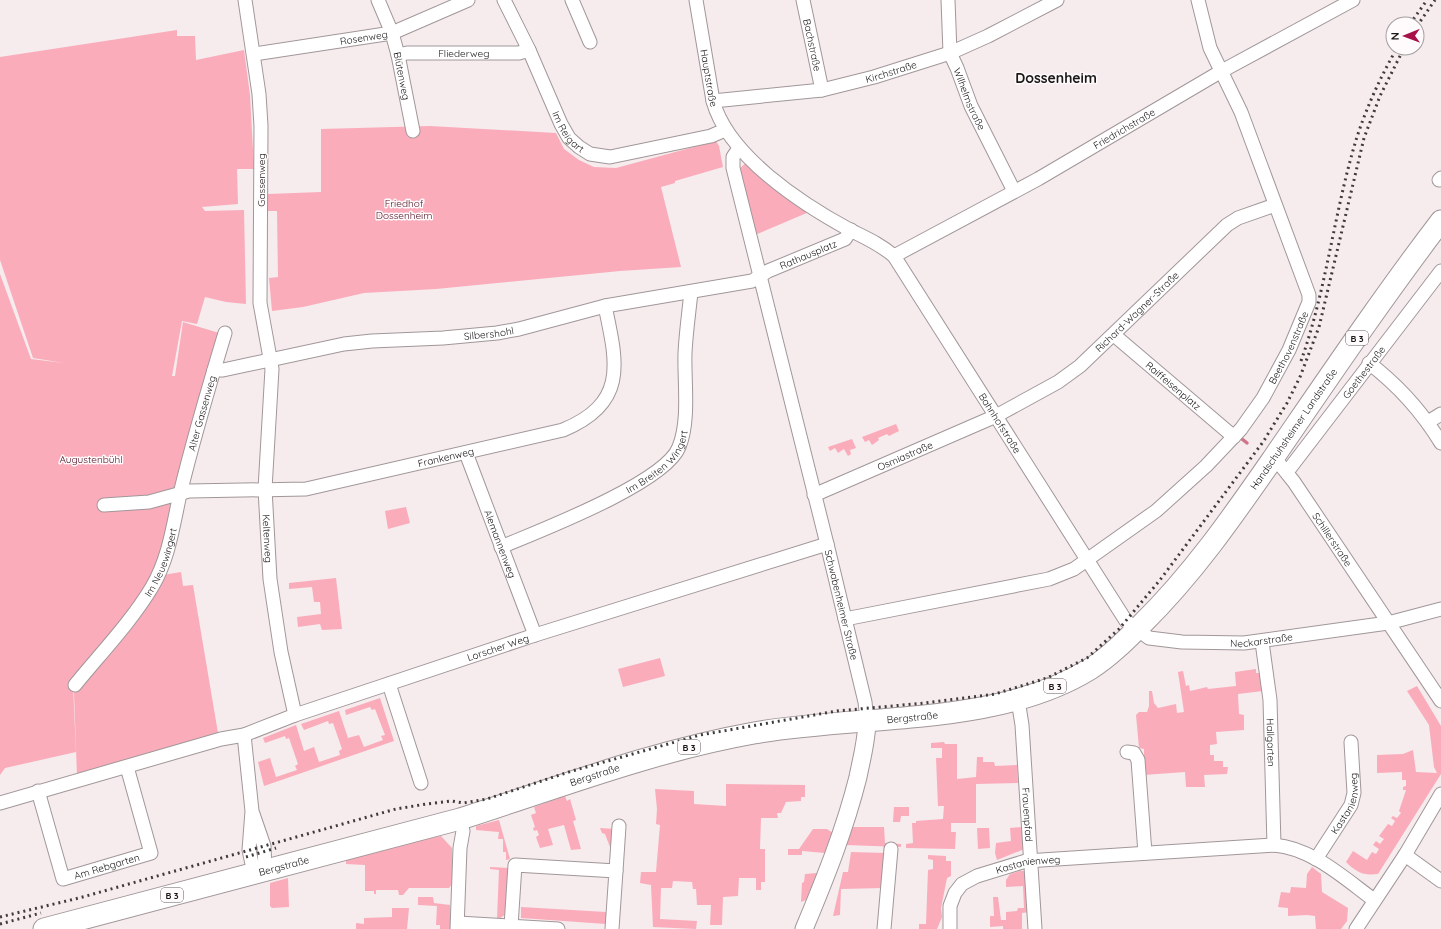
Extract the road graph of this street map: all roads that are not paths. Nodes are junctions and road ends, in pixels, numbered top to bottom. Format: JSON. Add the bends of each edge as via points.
{"nodes":[{"id":1,"x":245,"y":0,"type":"edge"},
{"id":2,"x":378,"y":0,"type":"edge"},
{"id":3,"x":468,"y":0,"type":"edge"},
{"id":4,"x":504,"y":0,"type":"edge"},
{"id":5,"x":572,"y":0,"type":"edge"},
{"id":6,"x":696,"y":0,"type":"edge"},
{"id":7,"x":803,"y":0,"type":"edge"},
{"id":8,"x":948,"y":0,"type":"edge"},
{"id":9,"x":1057,"y":0,"type":"edge"},
{"id":10,"x":1198,"y":0,"type":"edge"},
{"id":11,"x":1353,"y":0,"type":"edge"},
{"id":12,"x":392,"y":33,"type":"junction"},
{"id":13,"x":590,"y":42,"type":"dead end"},
{"id":14,"x":528,"y":50,"type":"junction"},
{"id":15,"x":950,"y":53,"type":"junction"},
{"id":16,"x":254,"y":54,"type":"junction"},
{"id":17,"x":398,"y":55,"type":"junction"},
{"id":18,"x":1220,"y":72,"type":"junction"},
{"id":19,"x":822,"y":90,"type":"junction"},
{"id":20,"x":713,"y":101,"type":"junction"},
{"id":21,"x":725,"y":130,"type":"junction"},
{"id":22,"x":413,"y":131,"type":"dead end"},
{"id":23,"x":739,"y":148,"type":"junction"},
{"id":24,"x":1014,"y":191,"type":"junction"},
{"id":25,"x":1275,"y":205,"type":"junction"},
{"id":26,"x":1441,"y":221,"type":"edge"},
{"id":27,"x":851,"y":230,"type":"junction"},
{"id":28,"x":894,"y":256,"type":"junction"},
{"id":29,"x":1441,"y":271,"type":"edge"},
{"id":30,"x":760,"y":278,"type":"junction"},
{"id":31,"x":691,"y":292,"type":"junction"},
{"id":32,"x":605,"y":306,"type":"junction"},
{"id":33,"x":225,"y":333,"type":"dead end"},
{"id":34,"x":1114,"y":335,"type":"junction"},
{"id":35,"x":272,"y":360,"type":"junction"},
{"id":36,"x":1369,"y":363,"type":"junction"},
{"id":37,"x":214,"y":370,"type":"junction"},
{"id":38,"x":1441,"y":414,"type":"edge"},
{"id":39,"x":996,"y":416,"type":"junction"},
{"id":40,"x":1428,"y":422,"type":"junction"},
{"id":41,"x":1234,"y":437,"type":"junction"},
{"id":42,"x":1441,"y":443,"type":"edge"},
{"id":43,"x":466,"y":453,"type":"junction"},
{"id":44,"x":1280,"y":464,"type":"junction"},
{"id":45,"x":265,"y":489,"type":"junction"},
{"id":46,"x":180,"y":494,"type":"junction"},
{"id":47,"x":814,"y":495,"type":"junction"},
{"id":48,"x":104,"y":505,"type":"dead end"},
{"id":49,"x":827,"y":544,"type":"junction"},
{"id":50,"x":501,"y":547,"type":"junction"},
{"id":51,"x":1087,"y":560,"type":"junction"},
{"id":52,"x":1441,"y":609,"type":"edge"},
{"id":53,"x":845,"y":619,"type":"junction"},
{"id":54,"x":1388,"y":623,"type":"junction"},
{"id":55,"x":1137,"y":629,"type":"junction"},
{"id":56,"x":535,"y":636,"type":"junction"},
{"id":57,"x":1262,"y":642,"type":"junction"},
{"id":58,"x":389,"y":684,"type":"junction"},
{"id":59,"x":75,"y":685,"type":"dead end"},
{"id":60,"x":1018,"y":700,"type":"junction"},
{"id":61,"x":1441,"y":700,"type":"edge"},
{"id":62,"x":295,"y":715,"type":"junction"},
{"id":63,"x":867,"y":720,"type":"junction"},
{"id":64,"x":244,"y":735,"type":"junction"},
{"id":65,"x":1351,"y":742,"type":"dead end"},
{"id":66,"x":1127,"y":752,"type":"dead end"},
{"id":67,"x":127,"y":767,"type":"junction"},
{"id":68,"x":421,"y":783,"type":"dead end"},
{"id":69,"x":38,"y":791,"type":"junction"},
{"id":70,"x":1441,"y":794,"type":"edge"},
{"id":71,"x":0,"y":803,"type":"edge"},
{"id":72,"x":252,"y":811,"type":"junction"},
{"id":73,"x":454,"y":820,"type":"junction"},
{"id":74,"x":619,"y":826,"type":"dead end"},
{"id":75,"x":1274,"y":845,"type":"junction"},
{"id":76,"x":264,"y":846,"type":"junction"},
{"id":77,"x":891,"y":849,"type":"dead end"},
{"id":78,"x":1145,"y":853,"type":"junction"},
{"id":79,"x":1405,"y":854,"type":"junction"},
{"id":80,"x":1032,"y":859,"type":"junction"},
{"id":81,"x":1316,"y":859,"type":"junction"},
{"id":82,"x":291,"y":863,"type":"junction"},
{"id":83,"x":260,"y":871,"type":"junction"},
{"id":84,"x":616,"y":872,"type":"junction"},
{"id":85,"x":1441,"y":881,"type":"edge"},
{"id":86,"x":1374,"y":900,"type":"junction"},
{"id":87,"x":458,"y":926,"type":"edge"},
{"id":88,"x":511,"y":926,"type":"junction"},
{"id":89,"x":44,"y":929,"type":"edge"},
{"id":90,"x":558,"y":929,"type":"edge"},
{"id":91,"x":612,"y":929,"type":"edge"},
{"id":92,"x":804,"y":929,"type":"edge"},
{"id":93,"x":884,"y":929,"type":"edge"},
{"id":94,"x":950,"y":929,"type":"edge"},
{"id":95,"x":1036,"y":929,"type":"edge"},
{"id":96,"x":1356,"y":929,"type":"edge"}],
"edges":[{"from":1,"to":16,"type":"street","name":"Gassenweg"},
{"from":2,"to":12,"type":"street","name":"Blütenweg"},
{"from":3,"to":12,"type":"street","name":"Rosenweg"},
{"from":4,"to":14,"type":"street","name":"Im Reigart"},
{"from":5,"to":13,"type":"street"},
{"from":6,"to":20,"type":"street","name":"Hauptstraße"},
{"from":7,"to":19,"type":"street","name":"Bachstraße"},
{"from":8,"to":15,"type":"street","name":"Wilhelmstraße"},
{"from":9,"to":15,"type":"street","name":"Kirchstraße"},
{"from":10,"to":18,"type":"street","name":"Beethovenstraße","via":[[1210,48]]},
{"from":11,"to":18,"type":"street","name":"Friedrichstraße"},
{"from":12,"to":16,"type":"street","name":"Rosenweg"},
{"from":12,"to":17,"type":"street","name":"Blütenweg"},
{"from":14,"to":17,"type":"street","name":"Fliederweg","via":[[519,53]]},
{"from":14,"to":21,"type":"street","name":"Im Reigart","via":[[569,138],[590,154],[610,157],[627,155],[711,136]]},
{"from":15,"to":19,"type":"street","name":"Kirchstraße"},
{"from":15,"to":24,"type":"street","name":"Wilhelmstraße","via":[[971,106]]},
{"from":16,"to":35,"type":"street","name":"Gassenweg","via":[[261,126],[261,309]]},
{"from":17,"to":22,"type":"street","name":"Blütenweg"},
{"from":18,"to":24,"type":"street","name":"Friedrichstraße"},
{"from":18,"to":25,"type":"street","name":"Beethovenstraße","via":[[1240,112]]},
{"from":19,"to":20,"type":"street","name":"Kirchstraße"},
{"from":20,"to":21,"type":"street","name":"Hauptstraße"},
{"from":21,"to":23,"type":"street","name":"Hauptstraße"},
{"from":23,"to":27,"type":"street","name":"Rathausplatz","via":[[791,193]]},
{"from":23,"to":30,"type":"street","via":[[733,157],[733,168]]},
{"from":24,"to":28,"type":"street","name":"Friedrichstraße"},
{"from":25,"to":34,"type":"street","name":"Richard-Wagner-Straße","via":[[1238,218],[1227,226]]},
{"from":25,"to":41,"type":"street","name":"Beethovenstraße","via":[[1309,295],[1309,302],[1289,350],[1263,398]]},
{"from":26,"to":44,"type":"main road","name":"Handschuhsheimer Landstraße","number":"B 3","via":[[1405,268]]},
{"from":27,"to":28,"type":"street","name":"Bahnhofstraße","via":[[882,245]]},
{"from":27,"to":30,"type":"street","name":"Rathausplatz","via":[[845,239],[768,271]]},
{"from":28,"to":39,"type":"street","name":"Bahnhofstraße"},
{"from":29,"to":36,"type":"street","name":"Goethestraße"},
{"from":30,"to":31,"type":"street","name":"Silbershohl"},
{"from":30,"to":47,"type":"street","name":"Schwabenheimer Straße"},
{"from":31,"to":32,"type":"street","name":"Silbershohl"},
{"from":31,"to":50,"type":"street","name":"Im Breiten Wingert","via":[[685,353],[684,425],[679,447],[671,459],[657,472],[586,511]]},
{"from":32,"to":35,"type":"street","name":"Silbershohl","via":[[497,333],[344,344]]},
{"from":32,"to":43,"type":"street","name":"Frankenweg","via":[[614,359],[614,376],[601,407],[578,424],[563,430]]},
{"from":33,"to":37,"type":"street","name":"Alter Gassenweg"},
{"from":34,"to":39,"type":"street","name":"Richard-Wagner-Straße","via":[[1058,382]]},
{"from":34,"to":41,"type":"street","name":"Raiffeisenplatz"},
{"from":35,"to":37,"type":"street","name":"Silbershohl"},
{"from":35,"to":45,"type":"street","name":"Keltenweg"},
{"from":36,"to":40,"type":"street","via":[[1394,382]]},
{"from":36,"to":44,"type":"street","name":"Goethestraße"},
{"from":37,"to":46,"type":"street","name":"Alter Gassenweg"},
{"from":38,"to":40,"type":"street"},
{"from":39,"to":47,"type":"street","name":"Osmiastraße"},
{"from":39,"to":51,"type":"street","name":"Bahnhofstraße"},
{"from":40,"to":42,"type":"street"},
{"from":41,"to":51,"type":"street","name":"Beethovenstraße","via":[[1156,511]]},
{"from":43,"to":45,"type":"street","name":"Frankenweg","via":[[306,489]]},
{"from":43,"to":50,"type":"street","name":"Alemannenweg"},
{"from":44,"to":54,"type":"street","name":"Schillerstraße"},
{"from":44,"to":55,"type":"main road","name":"Handschuhsheimer Landstraße","number":"B 3","via":[[1236,512],[1194,568]]},
{"from":45,"to":46,"type":"street","name":"Frankenweg","via":[[189,491]]},
{"from":45,"to":62,"type":"street","name":"Keltenweg","via":[[270,579],[281,652]]},
{"from":46,"to":48,"type":"street","via":[[149,502]]},
{"from":46,"to":59,"type":"street","name":"Im Neuewingert","via":[[170,543],[152,587]]},
{"from":47,"to":49,"type":"street","name":"Schwabenheimer Straße"},
{"from":49,"to":53,"type":"street","name":"Schwabenheimer Straße"},
{"from":49,"to":56,"type":"street","name":"Lorscher Weg"},
{"from":50,"to":56,"type":"street","name":"Alemannenweg"},
{"from":51,"to":53,"type":"street","name":"Beethovenstraße","via":[[1074,569],[1049,579]]},
{"from":51,"to":55,"type":"street","name":"Bahnhofstraße","via":[[1126,621]]},
{"from":52,"to":54,"type":"street","name":"Neckarstraße"},
{"from":53,"to":63,"type":"street","name":"Schwabenheimer Straße"},
{"from":54,"to":57,"type":"street","name":"Neckarstraße"},
{"from":54,"to":61,"type":"street","name":"Schillerstraße"},
{"from":55,"to":57,"type":"street","name":"Neckarstraße","via":[[1149,638],[1182,642]]},
{"from":55,"to":60,"type":"main road","name":"Bergstraße","number":"B 3","via":[[1114,651],[1090,668],[1041,693]]},
{"from":56,"to":58,"type":"street","name":"Lorscher Weg"},
{"from":57,"to":75,"type":"street","name":"Hallgarten","via":[[1270,700]]},
{"from":58,"to":62,"type":"street","name":"Lorscher Weg"},
{"from":58,"to":68,"type":"street"},
{"from":60,"to":63,"type":"main road","name":"Bergstraße","number":"B 3","via":[[940,714]]},
{"from":60,"to":80,"type":"street","name":"Frauenpfad"},
{"from":62,"to":64,"type":"street","name":"Lorscher Weg"},
{"from":63,"to":73,"type":"main road","name":"Bergstraße","number":"B 3","via":[[784,728],[704,743],[552,787]]},
{"from":63,"to":92,"type":"street","name":"Schwabenheimer Straße","via":[[866,744],[850,809]]},
{"from":64,"to":67,"type":"street","via":[[221,739]]},
{"from":64,"to":72,"type":"street"},
{"from":65,"to":81,"type":"street","name":"Kastanienweg","via":[[1354,777],[1352,799]]},
{"from":66,"to":78,"type":"street","via":[[1134,753],[1138,760]]},
{"from":67,"to":69,"type":"street"},
{"from":67,"to":69,"type":"street","name":"Am Rebgarten","via":[[151,853],[63,879]]},
{"from":69,"to":71,"type":"street"},
{"from":70,"to":79,"type":"street"},
{"from":72,"to":76,"type":"street"},
{"from":72,"to":83,"type":"street","via":[[249,850]]},
{"from":73,"to":82,"type":"main road","name":"Bergstraße","number":"B 3"},
{"from":73,"to":87,"type":"street","via":[[452,834],[460,848]]},
{"from":74,"to":84,"type":"street"},
{"from":75,"to":78,"type":"street","name":"Kastanienweg"},
{"from":75,"to":81,"type":"street","name":"Kastanienweg","via":[[1304,851]]},
{"from":76,"to":82,"type":"street","via":[[268,851]]},
{"from":76,"to":83,"type":"street"},
{"from":77,"to":93,"type":"street"},
{"from":78,"to":80,"type":"street","name":"Kastanienweg"},
{"from":79,"to":85,"type":"street"},
{"from":79,"to":86,"type":"street"},
{"from":80,"to":94,"type":"street","name":"Kastanienweg","via":[[977,876],[962,884],[950,906]]},
{"from":80,"to":95,"type":"street","name":"Frauenpfad"},
{"from":81,"to":86,"type":"street","name":"Kastanienweg"},
{"from":82,"to":83,"type":"main road","name":"Bergstraße","number":"B 3"},
{"from":83,"to":89,"type":"main road","name":"Bergstraße","number":"B 3"},
{"from":84,"to":88,"type":"street","via":[[515,865]]},
{"from":84,"to":91,"type":"street"},
{"from":86,"to":96,"type":"street"},
{"from":87,"to":88,"type":"street"},
{"from":88,"to":90,"type":"street"}]}
